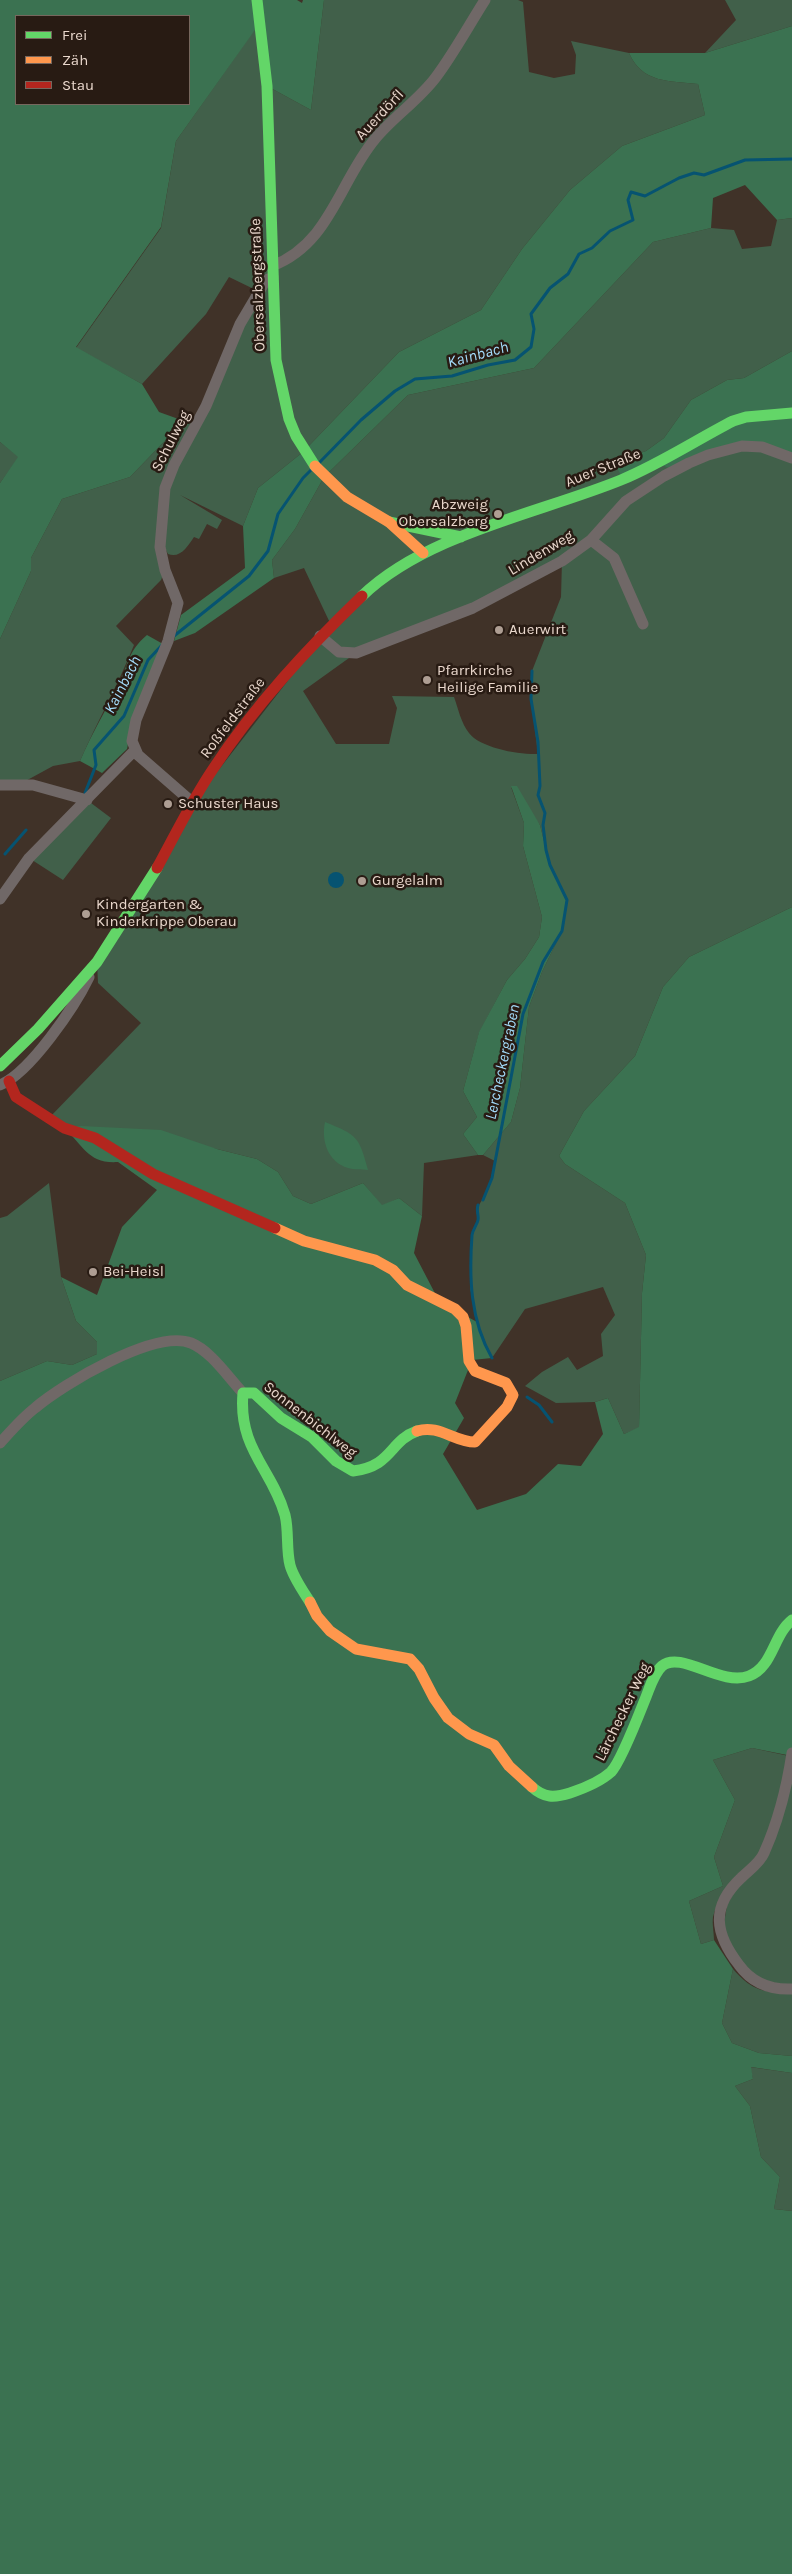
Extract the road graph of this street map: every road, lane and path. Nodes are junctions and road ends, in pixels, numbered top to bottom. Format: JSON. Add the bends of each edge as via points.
{"nodes":[{"id":1,"x":257,"y":0,"type":"edge"},
{"id":2,"x":485,"y":0,"type":"edge"},
{"id":3,"x":273,"y":272,"type":"junction"},
{"id":4,"x":252,"y":305,"type":"junction"},
{"id":5,"x":274,"y":305,"type":"junction"},
{"id":6,"x":792,"y":413,"type":"edge"},
{"id":7,"x":792,"y":458,"type":"edge"},
{"id":8,"x":389,"y":522,"type":"junction"},
{"id":9,"x":419,"y":528,"type":"junction"},
{"id":10,"x":402,"y":534,"type":"junction"},
{"id":11,"x":460,"y":537,"type":"junction"},
{"id":12,"x":591,"y":540,"type":"junction"},
{"id":13,"x":423,"y":553,"type":"junction"},
{"id":14,"x":401,"y":557,"type":"junction"},
{"id":15,"x":644,"y":624,"type":"dead end"},
{"id":16,"x":320,"y":636,"type":"junction"},
{"id":17,"x":134,"y":751,"type":"junction"},
{"id":18,"x":0,"y":785,"type":"edge"},
{"id":19,"x":87,"y":800,"type":"junction"},
{"id":20,"x":193,"y":803,"type":"junction"},
{"id":21,"x":0,"y":899,"type":"edge"},
{"id":22,"x":97,"y":962,"type":"junction"},
{"id":23,"x":0,"y":1066,"type":"edge"},
{"id":24,"x":4,"y":1083,"type":"edge"},
{"id":25,"x":243,"y":1393,"type":"junction"},
{"id":26,"x":0,"y":1443,"type":"edge"},
{"id":27,"x":792,"y":1620,"type":"edge"},
{"id":28,"x":792,"y":1753,"type":"edge"},
{"id":29,"x":792,"y":1989,"type":"edge"}],
"edges":[{"from":1,"to":3,"type":"street","name":"Obersalzbergstraße","via":[[267,86]]},
{"from":2,"to":3,"type":"street","name":"Auerdörfl","via":[[436,78],[362,156],[329,218],[314,237]]},
{"from":3,"to":4,"type":"street","name":"Schulweg"},
{"from":3,"to":5,"type":"street","name":"Obersalzbergstraße"},
{"from":4,"to":5,"type":"street","via":[[262,302]]},
{"from":4,"to":17,"type":"street","name":"Schulweg","via":[[240,324],[206,406],[165,488],[160,547],[178,603],[168,641],[136,720],[132,741]]},
{"from":5,"to":8,"type":"street","name":"Obersalzbergstraße","via":[[280,396],[287,420],[303,452],[324,478],[366,510]]},
{"from":6,"to":11,"type":"street","name":"Auer Straße","via":[[746,417],[623,478]]},
{"from":7,"to":12,"type":"street","name":"Lindenweg","via":[[752,446],[728,448],[708,455],[664,476],[632,497]]},
{"from":8,"to":9,"type":"street","name":"Obersalzbergstraße"},
{"from":8,"to":10,"type":"street","name":"Obersalzbergstraße"},
{"from":9,"to":11,"type":"street","name":"Obersalzbergstraße"},
{"from":9,"to":13,"type":"street","via":[[423,534]]},
{"from":10,"to":13,"type":"street","name":"Obersalzbergstraße"},
{"from":10,"to":14,"type":"street"},
{"from":11,"to":13,"type":"street","name":"Auer Straße"},
{"from":12,"to":15,"type":"street","via":[[614,558]]},
{"from":12,"to":16,"type":"street","name":"Lindenweg","via":[[562,561],[474,608],[356,653],[339,652]]},
{"from":13,"to":14,"type":"street","name":"Roßfeldstraße"},
{"from":14,"to":16,"type":"street","name":"Roßfeldstraße"},
{"from":16,"to":20,"type":"street","name":"Roßfeldstraße","via":[[264,700],[213,769]]},
{"from":17,"to":19,"type":"street"},
{"from":17,"to":20,"type":"street"},
{"from":18,"to":19,"type":"street","via":[[33,785]]},
{"from":19,"to":21,"type":"street","via":[[29,858]]},
{"from":20,"to":22,"type":"street","name":"Roßfeldstraße","via":[[151,878]]},
{"from":22,"to":23,"type":"street","name":"Roßfeldstraße","via":[[38,1030]]},
{"from":22,"to":24,"type":"street","name":"Roßfeldstraße","via":[[63,1021]]},
{"from":24,"to":25,"type":"street","name":"Sonnenbichlweg","via":[[22,1102],[64,1128],[94,1138],[153,1174],[304,1241],[375,1260],[393,1270],[407,1285],[455,1309],[463,1317],[469,1361],[475,1371],[506,1383],[513,1395],[508,1406],[475,1442],[436,1429],[423,1429],[410,1433],[385,1461],[373,1468],[353,1471],[336,1461],[312,1437],[280,1418],[254,1393]]},
{"from":25,"to":26,"type":"street","name":"Sonnenbichlweg","via":[[200,1347],[181,1342],[154,1345],[82,1375],[36,1407]]},
{"from":25,"to":27,"type":"street","name":"Lärchecker Weg","via":[[247,1437],[279,1500],[290,1566],[317,1616],[330,1631],[356,1649],[403,1656],[410,1660],[419,1669],[448,1718],[469,1734],[494,1745],[509,1766],[540,1794],[549,1797],[579,1790],[611,1772],[631,1734],[654,1676],[666,1662],[679,1661],[721,1678],[748,1676],[766,1662],[784,1626]]},
{"from":28,"to":29,"type":"street","via":[[763,1856],[730,1890],[718,1922],[723,1942],[744,1973],[763,1985]]}]}
